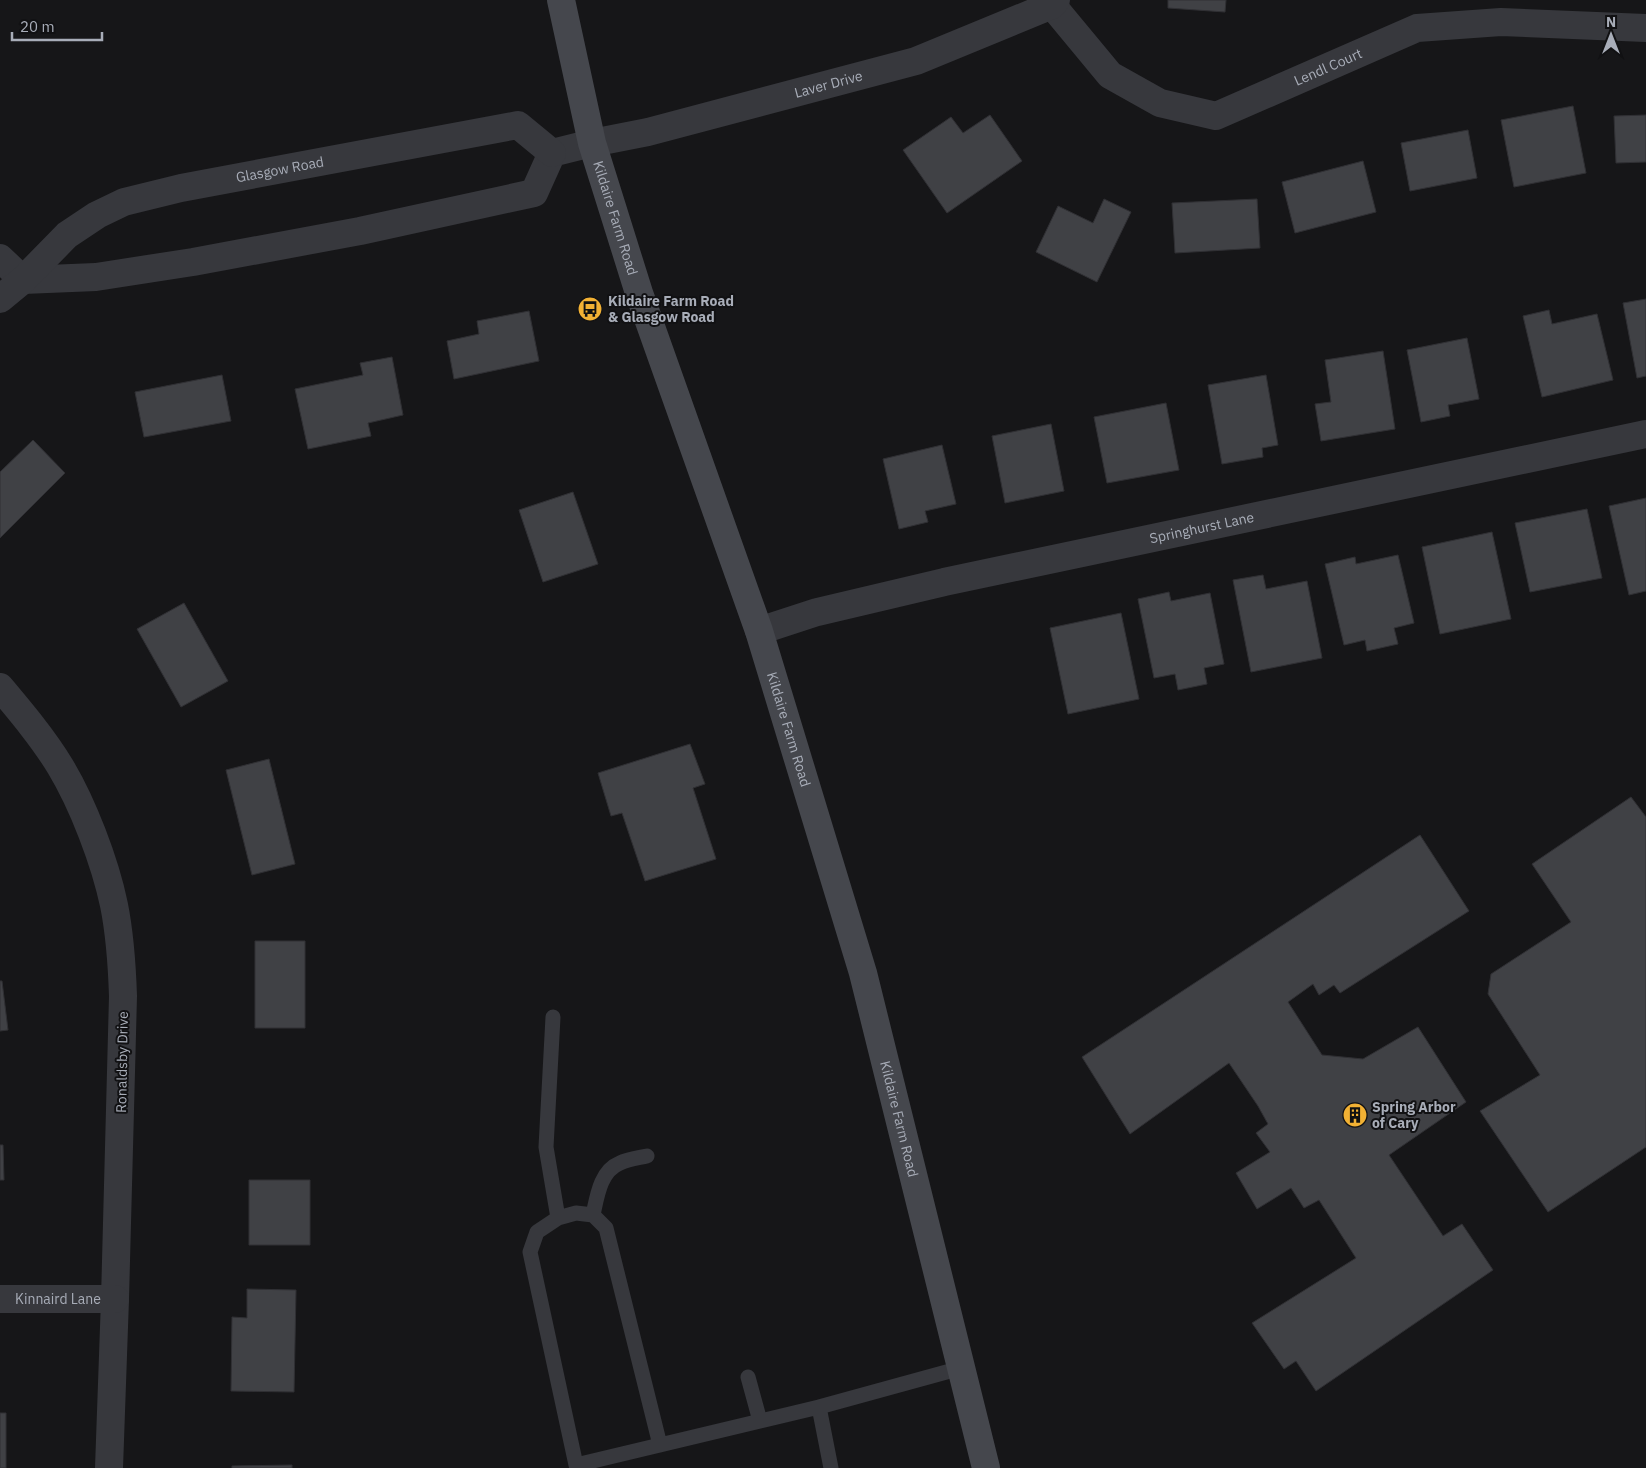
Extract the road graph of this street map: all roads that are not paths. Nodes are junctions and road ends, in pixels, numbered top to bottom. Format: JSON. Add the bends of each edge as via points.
{"nodes":[{"id":1,"x":561,"y":0,"type":"edge"},
{"id":2,"x":1054,"y":2,"type":"edge"},
{"id":3,"x":1646,"y":28,"type":"edge"},
{"id":4,"x":592,"y":143,"type":"junction"},
{"id":5,"x":552,"y":153,"type":"junction"},
{"id":6,"x":0,"y":258,"type":"edge"},
{"id":7,"x":23,"y":280,"type":"junction"},
{"id":8,"x":0,"y":299,"type":"edge"},
{"id":9,"x":1646,"y":434,"type":"edge"},
{"id":10,"x":759,"y":631,"type":"junction"},
{"id":11,"x":0,"y":687,"type":"edge"},
{"id":12,"x":553,"y":1017,"type":"dead end"},
{"id":13,"x":647,"y":1156,"type":"dead end"},
{"id":14,"x":594,"y":1215,"type":"junction"},
{"id":15,"x":558,"y":1218,"type":"junction"},
{"id":16,"x":0,"y":1299,"type":"edge"},
{"id":17,"x":116,"y":1299,"type":"junction"},
{"id":18,"x":961,"y":1368,"type":"junction"},
{"id":19,"x":748,"y":1377,"type":"dead end"},
{"id":20,"x":819,"y":1407,"type":"junction"},
{"id":21,"x":760,"y":1421,"type":"junction"},
{"id":22,"x":660,"y":1445,"type":"junction"},
{"id":23,"x":576,"y":1466,"type":"edge"},
{"id":24,"x":109,"y":1468,"type":"edge"},
{"id":25,"x":831,"y":1468,"type":"edge"},
{"id":26,"x":986,"y":1468,"type":"edge"}],
"edges":[{"from":1,"to":4,"type":"main road","name":"Kildaire Farm Road"},
{"from":2,"to":3,"type":"street","name":"Lendl Court","via":[[1110,75],[1160,104],[1216,116],[1417,28],[1501,22]]},
{"from":2,"to":4,"type":"street","name":"Laver Drive","via":[[916,60],[648,132]]},
{"from":4,"to":5,"type":"street"},
{"from":4,"to":10,"type":"main road","name":"Kildaire Farm Road","via":[[639,293]]},
{"from":5,"to":7,"type":"street","via":[[534,193],[360,231],[193,262],[96,277]]},
{"from":5,"to":7,"type":"street","name":"Glasgow Road","via":[[518,125],[124,202],[97,215],[68,235]]},
{"from":6,"to":7,"type":"street"},
{"from":7,"to":8,"type":"street","name":"Glasgow Road"},
{"from":9,"to":10,"type":"street","name":"Springhurst Lane","via":[[944,582],[817,612]]},
{"from":10,"to":18,"type":"main road","name":"Kildaire Farm Road","via":[[863,973]]},
{"from":11,"to":17,"type":"street","name":"Ronaldsby Drive","via":[[60,767],[84,816],[114,905],[123,996]]},
{"from":12,"to":15,"type":"lane","via":[[546,1147]]},
{"from":13,"to":14,"type":"lane","via":[[619,1163],[610,1170],[599,1188]]},
{"from":14,"to":15,"type":"lane","via":[[576,1213]]},
{"from":14,"to":22,"type":"lane","via":[[606,1228]]},
{"from":15,"to":23,"type":"lane","via":[[537,1232],[530,1252]]},
{"from":16,"to":17,"type":"street","name":"Kinnaird Lane"},
{"from":17,"to":24,"type":"street","name":"Ronaldsby Drive"},
{"from":18,"to":20,"type":"lane"},
{"from":18,"to":26,"type":"main road","name":"Kildaire Farm Road"},
{"from":19,"to":21,"type":"lane"},
{"from":20,"to":21,"type":"lane"},
{"from":20,"to":25,"type":"lane"},
{"from":21,"to":22,"type":"lane"},
{"from":22,"to":23,"type":"lane"}]}
